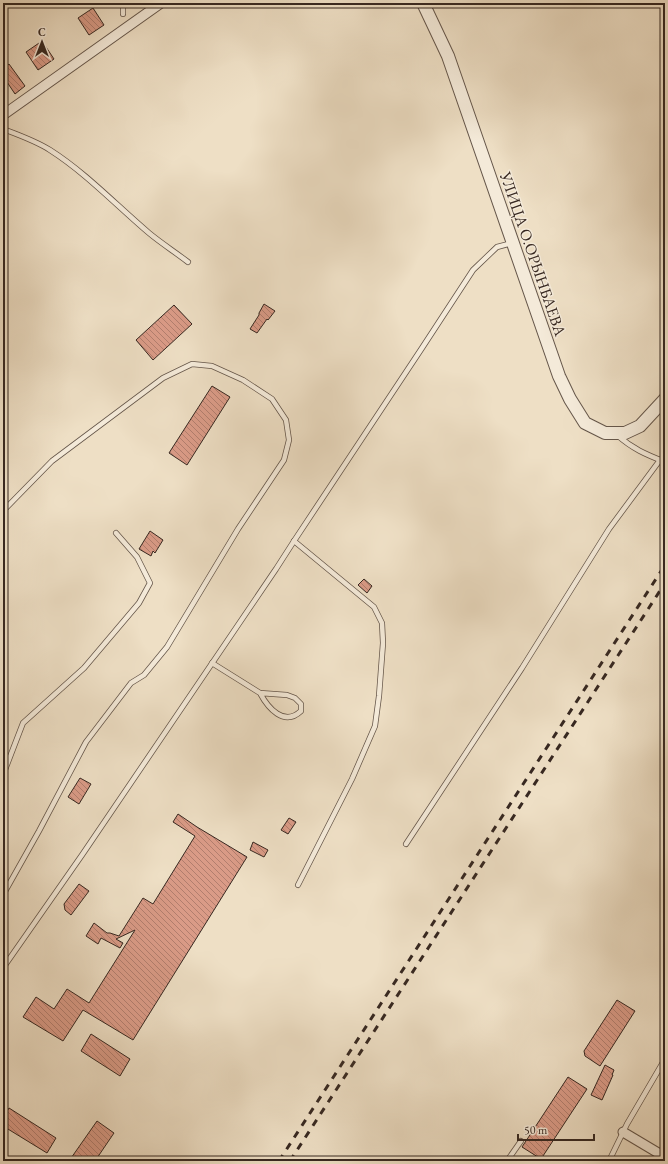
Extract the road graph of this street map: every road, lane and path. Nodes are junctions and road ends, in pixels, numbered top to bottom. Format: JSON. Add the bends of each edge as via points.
{"nodes":[{"id":1,"x":122,"y":3,"type":"edge"},
{"id":2,"x":161,"y":3,"type":"edge"},
{"id":3,"x":423,"y":3,"type":"edge"},
{"id":4,"x":124,"y":14,"type":"dead end"},
{"id":5,"x":3,"y":115,"type":"edge"},
{"id":6,"x":3,"y":129,"type":"edge"},
{"id":7,"x":512,"y":243,"type":"junction"},
{"id":8,"x":188,"y":262,"type":"dead end"},
{"id":9,"x":665,"y":399,"type":"edge"},
{"id":10,"x":614,"y":433,"type":"junction"},
{"id":11,"x":663,"y":461,"type":"edge"},
{"id":12,"x":3,"y":510,"type":"edge"},
{"id":13,"x":116,"y":533,"type":"dead end"},
{"id":14,"x":294,"y":541,"type":"junction"},
{"id":15,"x":212,"y":663,"type":"junction"},
{"id":16,"x":260,"y":693,"type":"junction"},
{"id":17,"x":3,"y":775,"type":"edge"},
{"id":18,"x":406,"y":844,"type":"dead end"},
{"id":19,"x":298,"y":885,"type":"dead end"},
{"id":20,"x":3,"y":894,"type":"edge"},
{"id":21,"x":3,"y":968,"type":"edge"},
{"id":22,"x":665,"y":1059,"type":"edge"},
{"id":23,"x":623,"y":1132,"type":"junction"},
{"id":24,"x":521,"y":1142,"type":"dead end"},
{"id":25,"x":665,"y":1157,"type":"edge"},
{"id":26,"x":507,"y":1161,"type":"edge"},
{"id":27,"x":609,"y":1161,"type":"edge"}],
"edges":[{"from":1,"to":4,"type":"lane"},
{"from":2,"to":5,"type":"street"},
{"from":3,"to":7,"type":"street","name":"УЛИЦА О.ОРЫНБАЕВА","via":[[448,56]]},
{"from":6,"to":8,"type":"lane","via":[[50,150]]},
{"from":7,"to":10,"type":"street","name":"УЛИЦА О.ОРЫНБАЕВА","via":[[559,376],[570,399],[585,423],[605,433]]},
{"from":7,"to":14,"type":"lane","via":[[497,247],[473,270]]},
{"from":9,"to":10,"type":"street","name":"УЛИЦА О.ОРЫНБАЕВА","via":[[640,426],[625,433]]},
{"from":10,"to":11,"type":"lane","via":[[629,446]]},
{"from":11,"to":18,"type":"lane","via":[[609,529],[522,668]]},
{"from":12,"to":20,"type":"lane","via":[[52,461],[163,378],[192,364],[212,366],[243,380],[272,399],[286,420],[289,440],[284,460],[238,528],[168,647],[144,675],[131,683],[86,742]]},
{"from":13,"to":17,"type":"lane","via":[[137,558],[150,583],[139,603],[84,668],[23,723]]},
{"from":14,"to":15,"type":"lane"},
{"from":14,"to":19,"type":"lane","via":[[374,607],[382,623],[383,643],[375,726],[352,779]]},
{"from":15,"to":16,"type":"lane"},
{"from":15,"to":21,"type":"lane"},
{"from":16,"to":16,"type":"lane","via":[[295,698],[301,704],[301,711],[296,716],[288,718],[272,711]]},
{"from":22,"to":23,"type":"lane"},
{"from":23,"to":25,"type":"street"},
{"from":23,"to":27,"type":"lane"},
{"from":24,"to":26,"type":"lane"}]}
